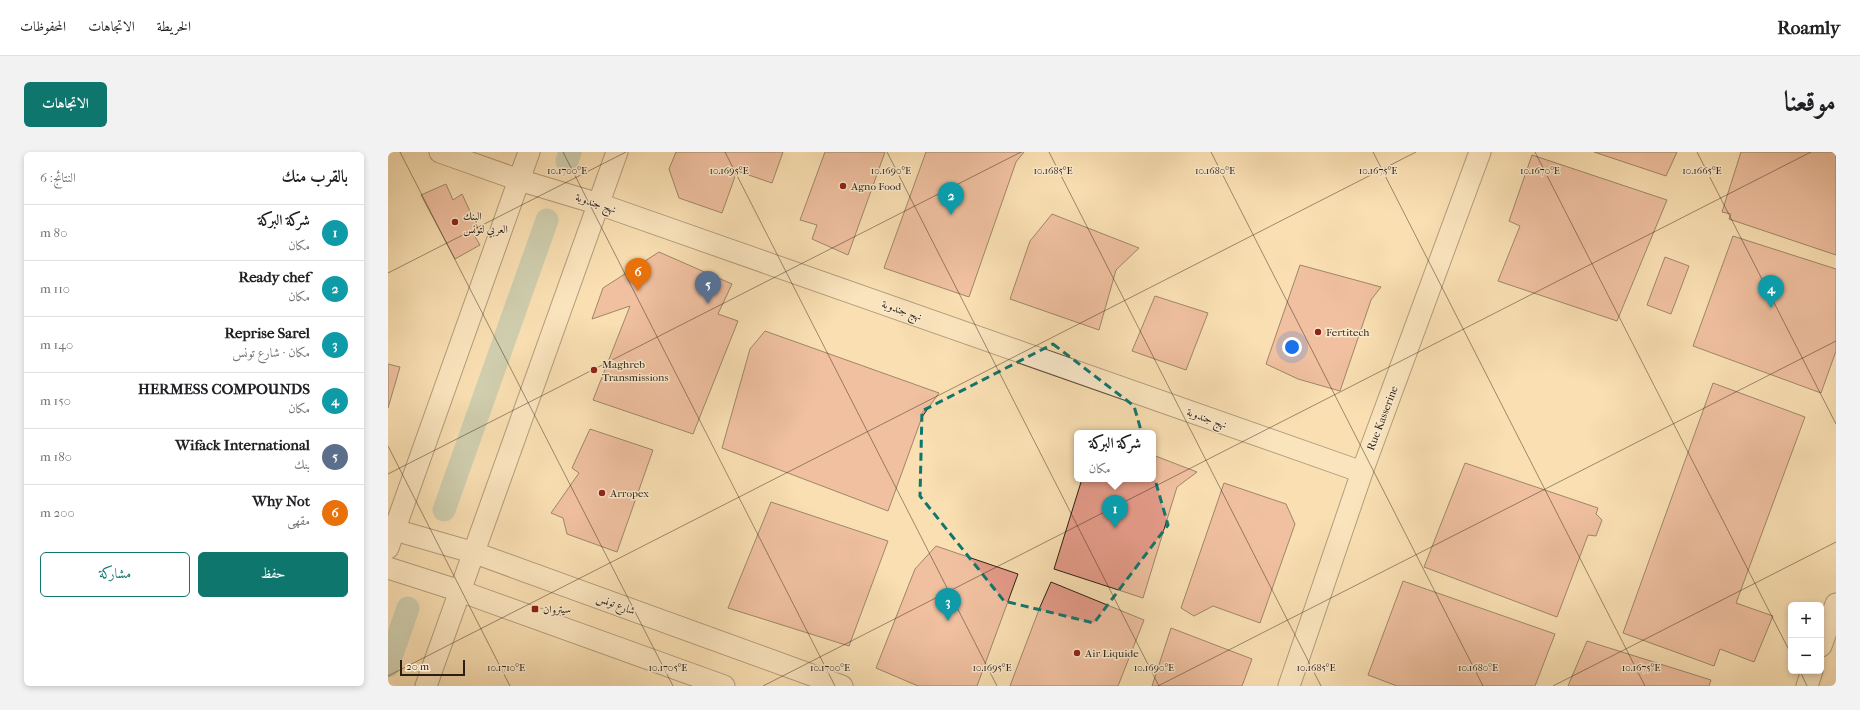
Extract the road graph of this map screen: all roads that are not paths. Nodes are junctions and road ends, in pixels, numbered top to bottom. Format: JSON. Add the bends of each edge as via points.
{"nodes":[{"id":1,"x":440,"y":152,"type":"edge"},
{"id":2,"x":529,"y":152,"type":"edge"},
{"id":3,"x":617,"y":152,"type":"edge"},
{"id":4,"x":1480,"y":152,"type":"edge"},
{"id":5,"x":519,"y":180,"type":"junction"},
{"id":6,"x":599,"y":204,"type":"junction"},
{"id":7,"x":1362,"y":472,"type":"junction"},
{"id":8,"x":390,"y":536,"type":"edge"},
{"id":9,"x":475,"y":553,"type":"junction"},
{"id":10,"x":388,"y":568,"type":"edge"},
{"id":11,"x":460,"y":591,"type":"junction"},
{"id":12,"x":1836,"y":604,"type":"edge"},
{"id":13,"x":1824,"y":638,"type":"edge"},
{"id":14,"x":1811,"y":674,"type":"edge"},
{"id":15,"x":426,"y":686,"type":"edge"},
{"id":16,"x":724,"y":686,"type":"edge"},
{"id":17,"x":842,"y":686,"type":"edge"},
{"id":18,"x":1288,"y":686,"type":"edge"},
{"id":19,"x":1807,"y":686,"type":"edge"}],
"edges":[{"from":1,"to":5,"type":"street","name":"نهج جندوبة"},
{"from":2,"to":5,"type":"street"},
{"from":3,"to":6,"type":"street"},
{"from":4,"to":7,"type":"street","name":"Rue Kasserine"},
{"from":5,"to":6,"type":"street","name":"نهج جندوبة"},
{"from":5,"to":8,"type":"street"},
{"from":6,"to":7,"type":"street","name":"نهج جندوبة"},
{"from":6,"to":9,"type":"street"},
{"from":7,"to":18,"type":"street","name":"Rue Kasserine"},
{"from":8,"to":9,"type":"street","name":"شارع تونس"},
{"from":9,"to":11,"type":"street"},
{"from":9,"to":17,"type":"street","name":"شارع تونس"},
{"from":10,"to":11,"type":"street"},
{"from":11,"to":15,"type":"street"},
{"from":11,"to":16,"type":"street"},
{"from":12,"to":13,"type":"street"},
{"from":14,"to":19,"type":"street"}]}
